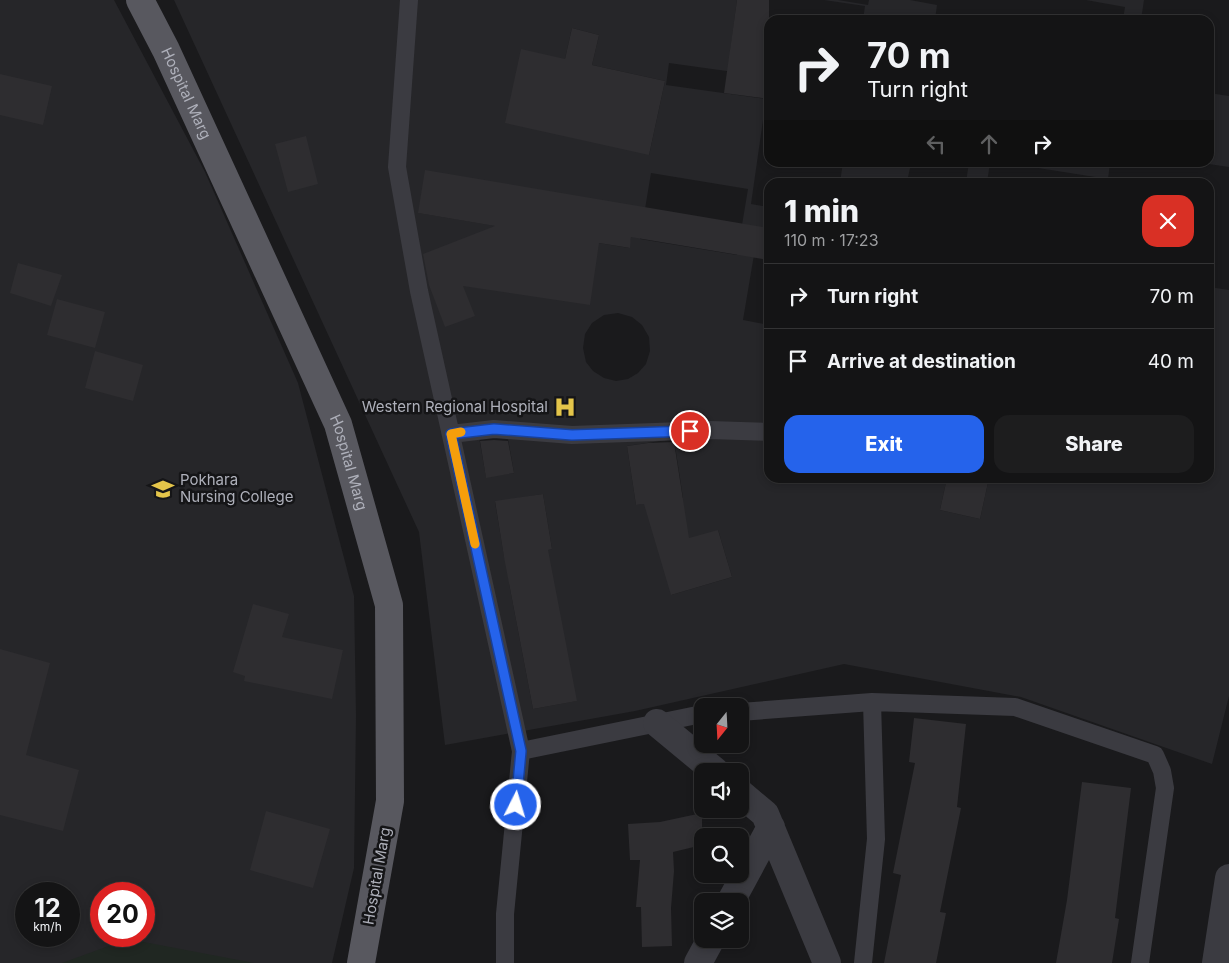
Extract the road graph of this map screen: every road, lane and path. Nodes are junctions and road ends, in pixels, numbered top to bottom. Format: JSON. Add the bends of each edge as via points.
{"nodes":[{"id":1,"x":140,"y":0,"type":"edge"},
{"id":2,"x":409,"y":0,"type":"edge"},
{"id":3,"x":764,"y":432,"type":"edge"},
{"id":4,"x":451,"y":434,"type":"junction"},
{"id":5,"x":872,"y":702,"type":"junction"},
{"id":6,"x":749,"y":711,"type":"edge"},
{"id":7,"x":694,"y":715,"type":"edge"},
{"id":8,"x":657,"y":722,"type":"junction"},
{"id":9,"x":521,"y":751,"type":"junction"},
{"id":10,"x":706,"y":763,"type":"edge"},
{"id":11,"x":749,"y":801,"type":"edge"},
{"id":12,"x":771,"y":827,"type":"junction"},
{"id":13,"x":1229,"y":878,"type":"edge"},
{"id":14,"x":735,"y":893,"type":"edge"},
{"id":15,"x":706,"y":948,"type":"edge"},
{"id":16,"x":361,"y":963,"type":"edge"},
{"id":17,"x":505,"y":963,"type":"edge"},
{"id":18,"x":698,"y":963,"type":"edge"},
{"id":19,"x":827,"y":963,"type":"edge"},
{"id":20,"x":863,"y":963,"type":"edge"},
{"id":21,"x":1140,"y":963,"type":"edge"},
{"id":22,"x":1216,"y":963,"type":"edge"}],
"edges":[{"from":1,"to":16,"type":"main road","name":"Hospital Marg","via":[[338,424],[389,605],[390,801]]},
{"from":2,"to":4,"type":"lane","via":[[397,167],[419,291]]},
{"from":3,"to":4,"type":"lane","via":[[710,430],[572,435],[494,429]]},
{"from":4,"to":9,"type":"lane"},
{"from":5,"to":6,"type":"lane"},
{"from":5,"to":20,"type":"lane","via":[[876,839]]},
{"from":5,"to":21,"type":"lane","via":[[1015,707],[1155,755],[1162,771],[1164,788]]},
{"from":7,"to":8,"type":"lane"},
{"from":8,"to":9,"type":"lane"},
{"from":8,"to":10,"type":"street"},
{"from":9,"to":17,"type":"lane","via":[[505,914]]},
{"from":11,"to":12,"type":"street","via":[[765,814]]},
{"from":12,"to":14,"type":"street"},
{"from":12,"to":19,"type":"street"},
{"from":13,"to":22,"type":"street"},
{"from":15,"to":18,"type":"street"}]}
